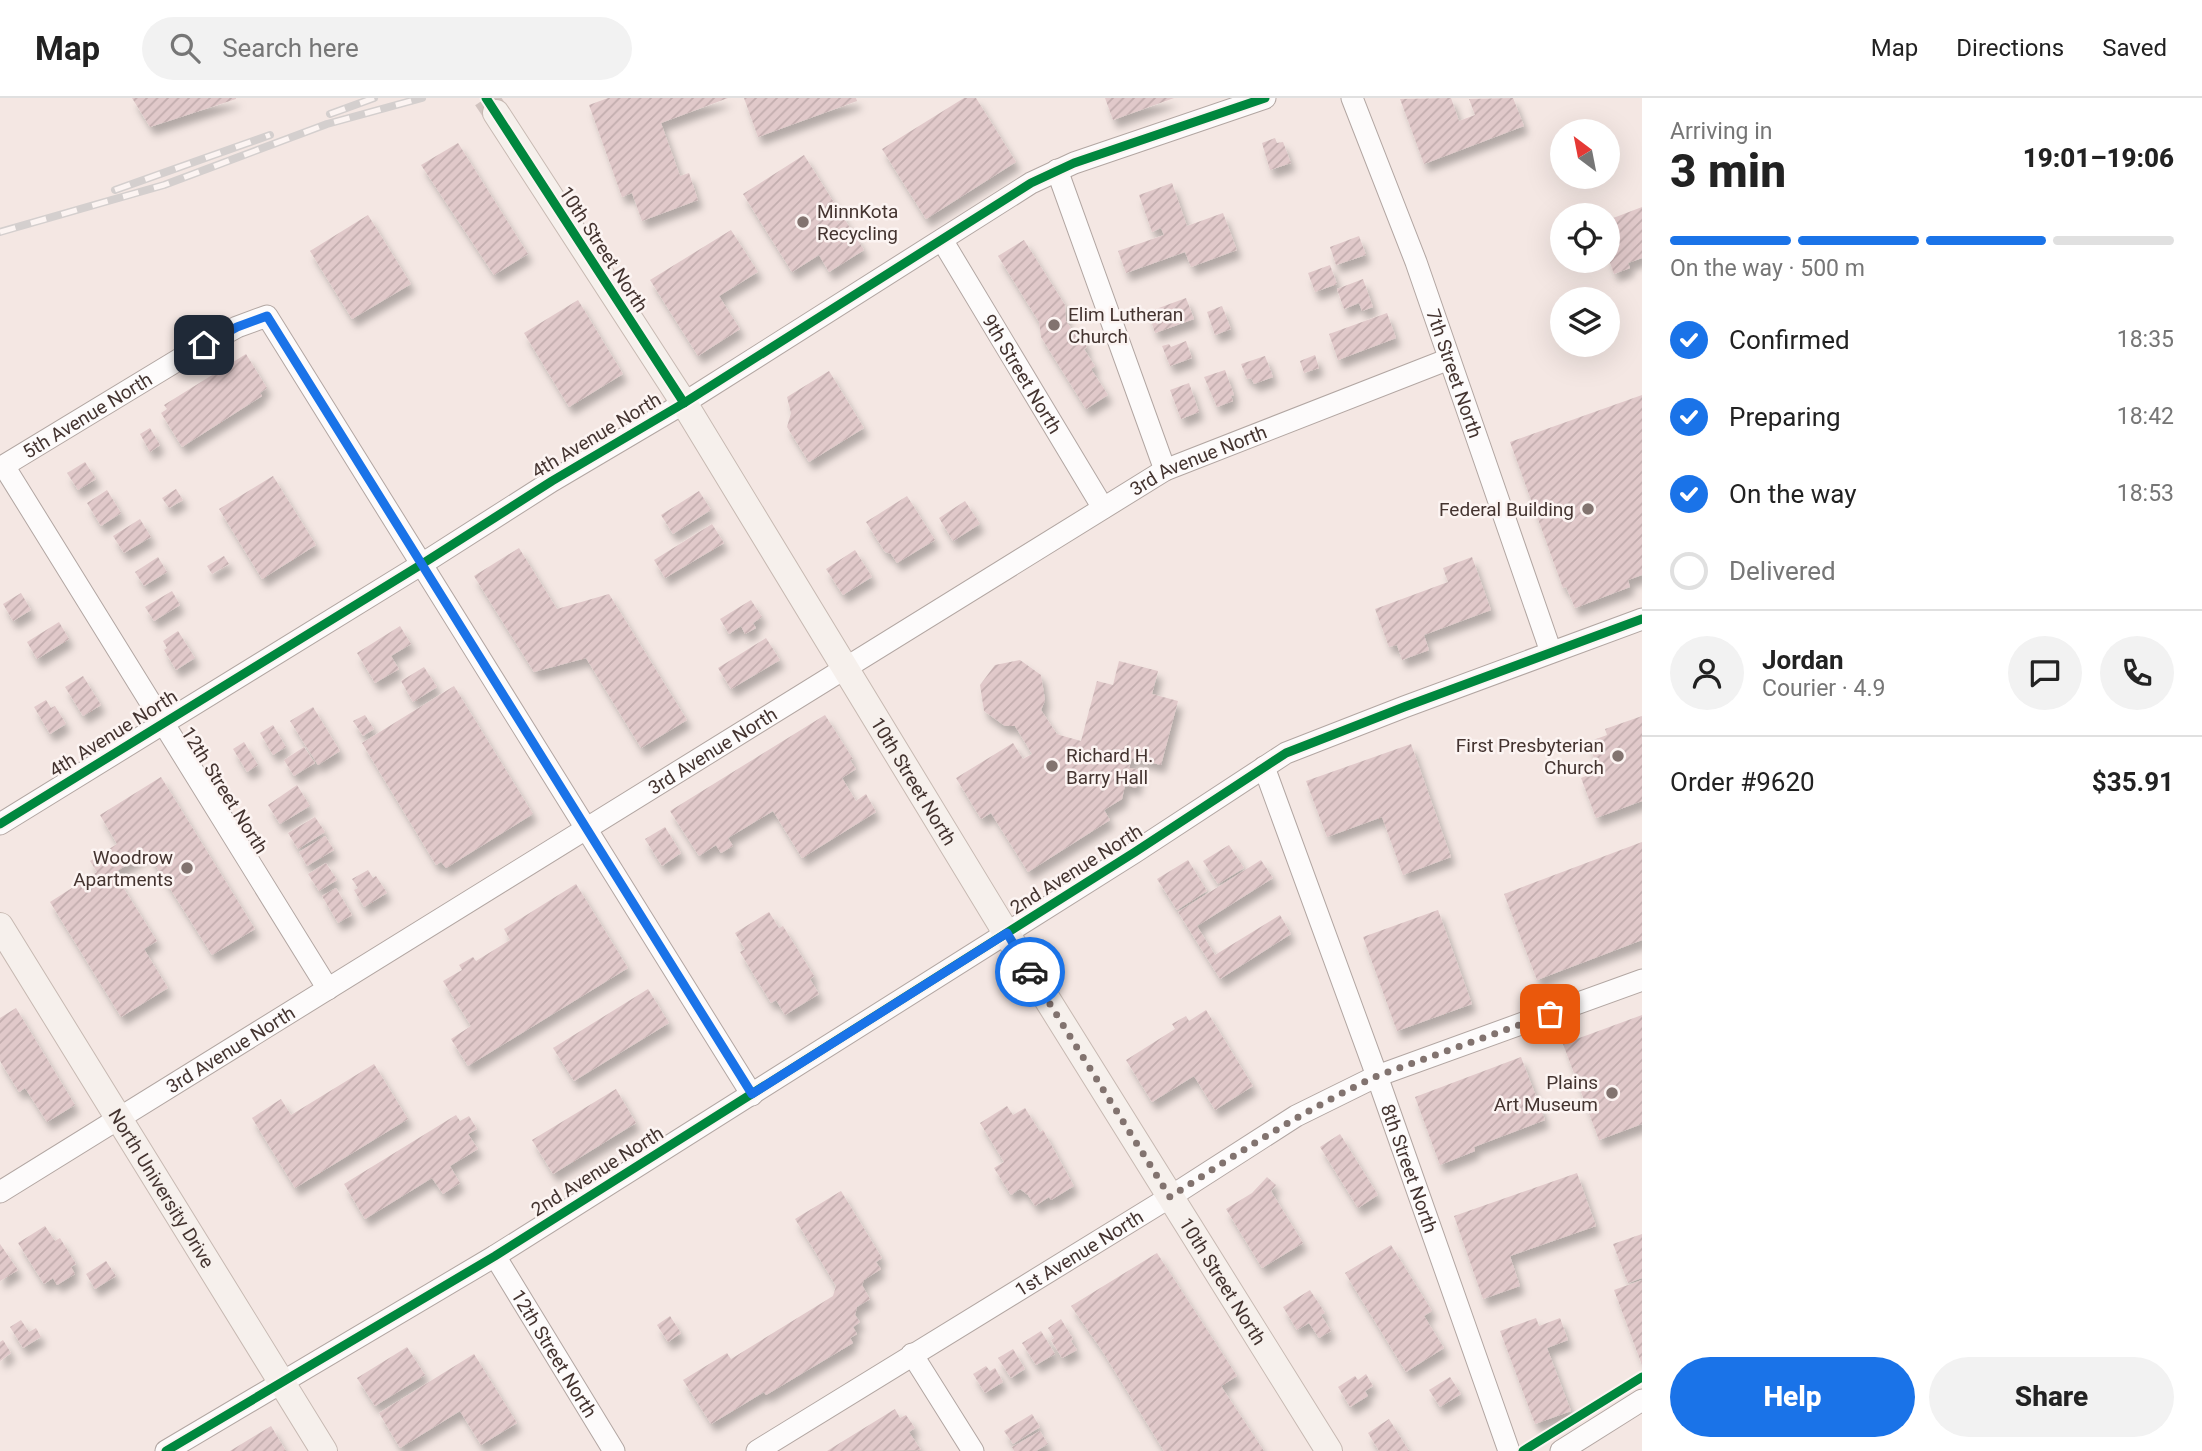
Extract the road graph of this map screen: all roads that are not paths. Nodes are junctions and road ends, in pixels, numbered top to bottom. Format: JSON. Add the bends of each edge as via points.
{"nodes":[{"id":1,"x":1265,"y":98,"type":"edge"},
{"id":2,"x":1352,"y":98,"type":"edge"},
{"id":3,"x":496,"y":113,"type":"tunnel mouth"},
{"id":4,"x":1057,"y":170,"type":"junction"},
{"id":5,"x":942,"y":240,"type":"junction"},
{"id":6,"x":1449,"y":359,"type":"junction"},
{"id":7,"x":684,"y":403,"type":"junction"},
{"id":8,"x":2,"y":467,"type":"edge"},
{"id":9,"x":1165,"y":470,"type":"junction"},
{"id":10,"x":1103,"y":508,"type":"junction"},
{"id":11,"x":422,"y":564,"type":"junction"},
{"id":12,"x":1642,"y":619,"type":"edge"},
{"id":13,"x":1551,"y":652,"type":"junction"},
{"id":14,"x":846,"y":669,"type":"junction"},
{"id":15,"x":163,"y":723,"type":"junction"},
{"id":16,"x":1265,"y":767,"type":"junction"},
{"id":17,"x":0,"y":824,"type":"edge"},
{"id":18,"x":587,"y":830,"type":"junction"},
{"id":19,"x":0,"y":926,"type":"edge"},
{"id":20,"x":1007,"y":933,"type":"junction"},
{"id":21,"x":1642,"y":980,"type":"edge"},
{"id":22,"x":328,"y":989,"type":"junction"},
{"id":23,"x":1377,"y":1076,"type":"junction"},
{"id":24,"x":752,"y":1094,"type":"junction"},
{"id":25,"x":119,"y":1119,"type":"junction"},
{"id":26,"x":0,"y":1192,"type":"edge"},
{"id":27,"x":1170,"y":1197,"type":"junction"},
{"id":28,"x":495,"y":1256,"type":"junction"},
{"id":29,"x":912,"y":1353,"type":"junction"},
{"id":30,"x":282,"y":1381,"type":"junction"},
{"id":31,"x":1642,"y":1400,"type":"edge"},
{"id":32,"x":166,"y":1451,"type":"edge"},
{"id":33,"x":324,"y":1451,"type":"edge"},
{"id":34,"x":614,"y":1451,"type":"edge"},
{"id":35,"x":757,"y":1451,"type":"edge"},
{"id":36,"x":973,"y":1451,"type":"edge"},
{"id":37,"x":1329,"y":1451,"type":"edge"},
{"id":38,"x":1509,"y":1451,"type":"edge"},
{"id":39,"x":1561,"y":1451,"type":"edge"}],
"edges":[{"from":1,"to":4,"type":"street","name":"4th Avenue North"},
{"from":2,"to":6,"type":"street","name":"7th Street North"},
{"from":3,"to":7,"type":"main road","name":"10th Street North"},
{"from":4,"to":5,"type":"street","name":"4th Avenue North"},
{"from":4,"to":9,"type":"street"},
{"from":5,"to":7,"type":"street","name":"4th Avenue North"},
{"from":5,"to":10,"type":"street","name":"9th Street North"},
{"from":6,"to":9,"type":"street","name":"3rd Avenue North"},
{"from":6,"to":13,"type":"street","name":"7th Street North"},
{"from":7,"to":11,"type":"street","name":"4th Avenue North"},
{"from":7,"to":14,"type":"main road","name":"10th Street North"},
{"from":8,"to":11,"type":"street","name":"5th Avenue North","via":[[188,354],[267,316]]},
{"from":8,"to":15,"type":"street","name":"12th Street North"},
{"from":9,"to":10,"type":"street","name":"3rd Avenue North"},
{"from":10,"to":14,"type":"street","name":"3rd Avenue North"},
{"from":11,"to":15,"type":"street","name":"4th Avenue North"},
{"from":11,"to":18,"type":"street"},
{"from":12,"to":13,"type":"street","name":"2nd Avenue North"},
{"from":13,"to":16,"type":"street","name":"2nd Avenue North","via":[[1286,753]]},
{"from":14,"to":18,"type":"street","name":"3rd Avenue North"},
{"from":14,"to":20,"type":"main road","name":"10th Street North"},
{"from":15,"to":17,"type":"street","name":"4th Avenue North"},
{"from":15,"to":22,"type":"street","name":"12th Street North"},
{"from":16,"to":20,"type":"street","name":"2nd Avenue North"},
{"from":16,"to":23,"type":"street","name":"8th Street North"},
{"from":18,"to":22,"type":"street","name":"3rd Avenue North"},
{"from":18,"to":24,"type":"street"},
{"from":19,"to":25,"type":"main road","name":"North University Drive"},
{"from":20,"to":24,"type":"street","name":"2nd Avenue North"},
{"from":20,"to":27,"type":"main road","name":"10th Street North"},
{"from":21,"to":23,"type":"street","name":"1st Avenue North"},
{"from":22,"to":25,"type":"street","name":"3rd Avenue North"},
{"from":23,"to":27,"type":"street","name":"1st Avenue North","via":[[1296,1116]]},
{"from":23,"to":38,"type":"street","name":"8th Street North"},
{"from":24,"to":28,"type":"street","name":"2nd Avenue North"},
{"from":25,"to":26,"type":"street","name":"3rd Avenue North"},
{"from":25,"to":30,"type":"main road","name":"North University Drive"},
{"from":27,"to":29,"type":"street","name":"1st Avenue North"},
{"from":27,"to":37,"type":"main road","name":"10th Street North"},
{"from":28,"to":30,"type":"street","name":"2nd Avenue North"},
{"from":28,"to":34,"type":"street","name":"12th Street North"},
{"from":29,"to":35,"type":"street","name":"1st Avenue North"},
{"from":29,"to":36,"type":"street"},
{"from":30,"to":32,"type":"street","name":"2nd Avenue North"},
{"from":30,"to":33,"type":"main road","name":"North University Drive"},
{"from":31,"to":39,"type":"street"}]}
